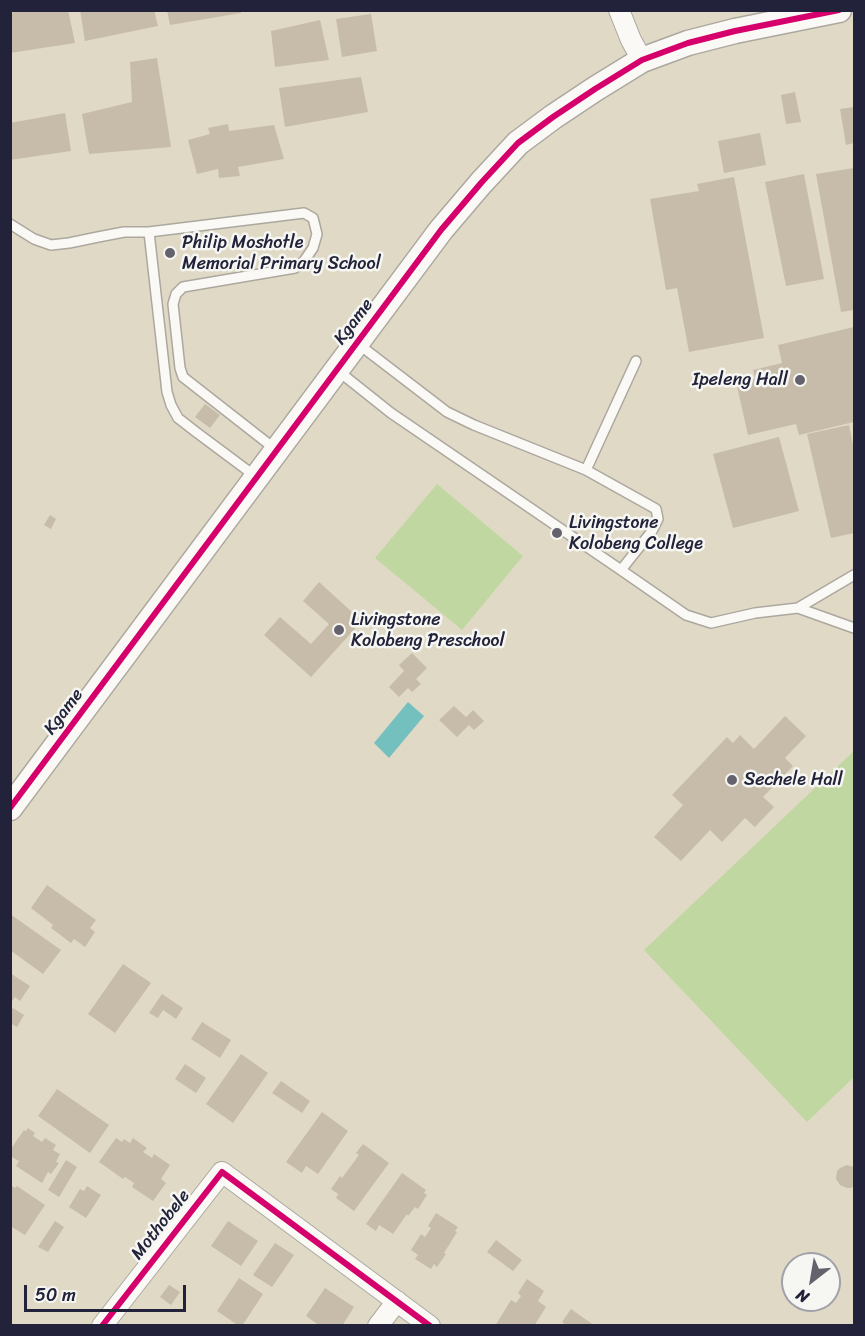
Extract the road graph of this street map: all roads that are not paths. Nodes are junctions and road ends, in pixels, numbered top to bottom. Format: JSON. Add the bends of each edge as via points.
{"nodes":[{"id":1,"x":619,"y":10,"type":"edge"},
{"id":2,"x":839,"y":10,"type":"edge"},
{"id":3,"x":642,"y":60,"type":"junction"},
{"id":4,"x":10,"y":224,"type":"edge"},
{"id":5,"x":149,"y":232,"type":"junction"},
{"id":6,"x":357,"y":343,"type":"junction"},
{"id":7,"x":636,"y":361,"type":"dead end"},
{"id":8,"x":337,"y":370,"type":"junction"},
{"id":9,"x":277,"y":450,"type":"junction"},
{"id":10,"x":586,"y":470,"type":"junction"},
{"id":11,"x":257,"y":477,"type":"junction"},
{"id":12,"x":621,"y":570,"type":"junction"},
{"id":13,"x":855,"y":575,"type":"edge"},
{"id":14,"x":798,"y":608,"type":"junction"},
{"id":15,"x":855,"y":628,"type":"edge"},
{"id":16,"x":10,"y":808,"type":"edge"},
{"id":17,"x":397,"y":1301,"type":"junction"},
{"id":18,"x":102,"y":1326,"type":"edge"},
{"id":19,"x":378,"y":1326,"type":"edge"},
{"id":20,"x":430,"y":1326,"type":"edge"}],
"edges":[{"from":1,"to":3,"type":"street"},
{"from":2,"to":3,"type":"street","name":"Kgame","via":[[735,31]]},
{"from":3,"to":6,"type":"street","name":"Kgame","via":[[518,143],[441,230]]},
{"from":4,"to":5,"type":"lane","via":[[51,245],[124,232]]},
{"from":5,"to":9,"type":"lane","via":[[304,213],[313,218],[317,234],[313,248],[295,268],[183,287],[173,304],[183,378]]},
{"from":5,"to":11,"type":"lane","via":[[171,405],[178,418]]},
{"from":6,"to":8,"type":"street","name":"Kgame"},
{"from":6,"to":10,"type":"lane","via":[[447,412]]},
{"from":7,"to":10,"type":"lane"},
{"from":8,"to":9,"type":"street","name":"Kgame"},
{"from":8,"to":12,"type":"lane","via":[[391,413]]},
{"from":9,"to":11,"type":"street","name":"Kgame"},
{"from":10,"to":12,"type":"lane","via":[[656,509],[658,519],[652,531]]},
{"from":11,"to":16,"type":"street","name":"Kgame"},
{"from":12,"to":14,"type":"lane","via":[[686,615],[711,623],[755,612]]},
{"from":13,"to":14,"type":"lane"},
{"from":14,"to":15,"type":"lane"},
{"from":17,"to":18,"type":"street","name":"Mothobele","via":[[222,1172]]},
{"from":17,"to":19,"type":"street"},
{"from":17,"to":20,"type":"street"}]}
